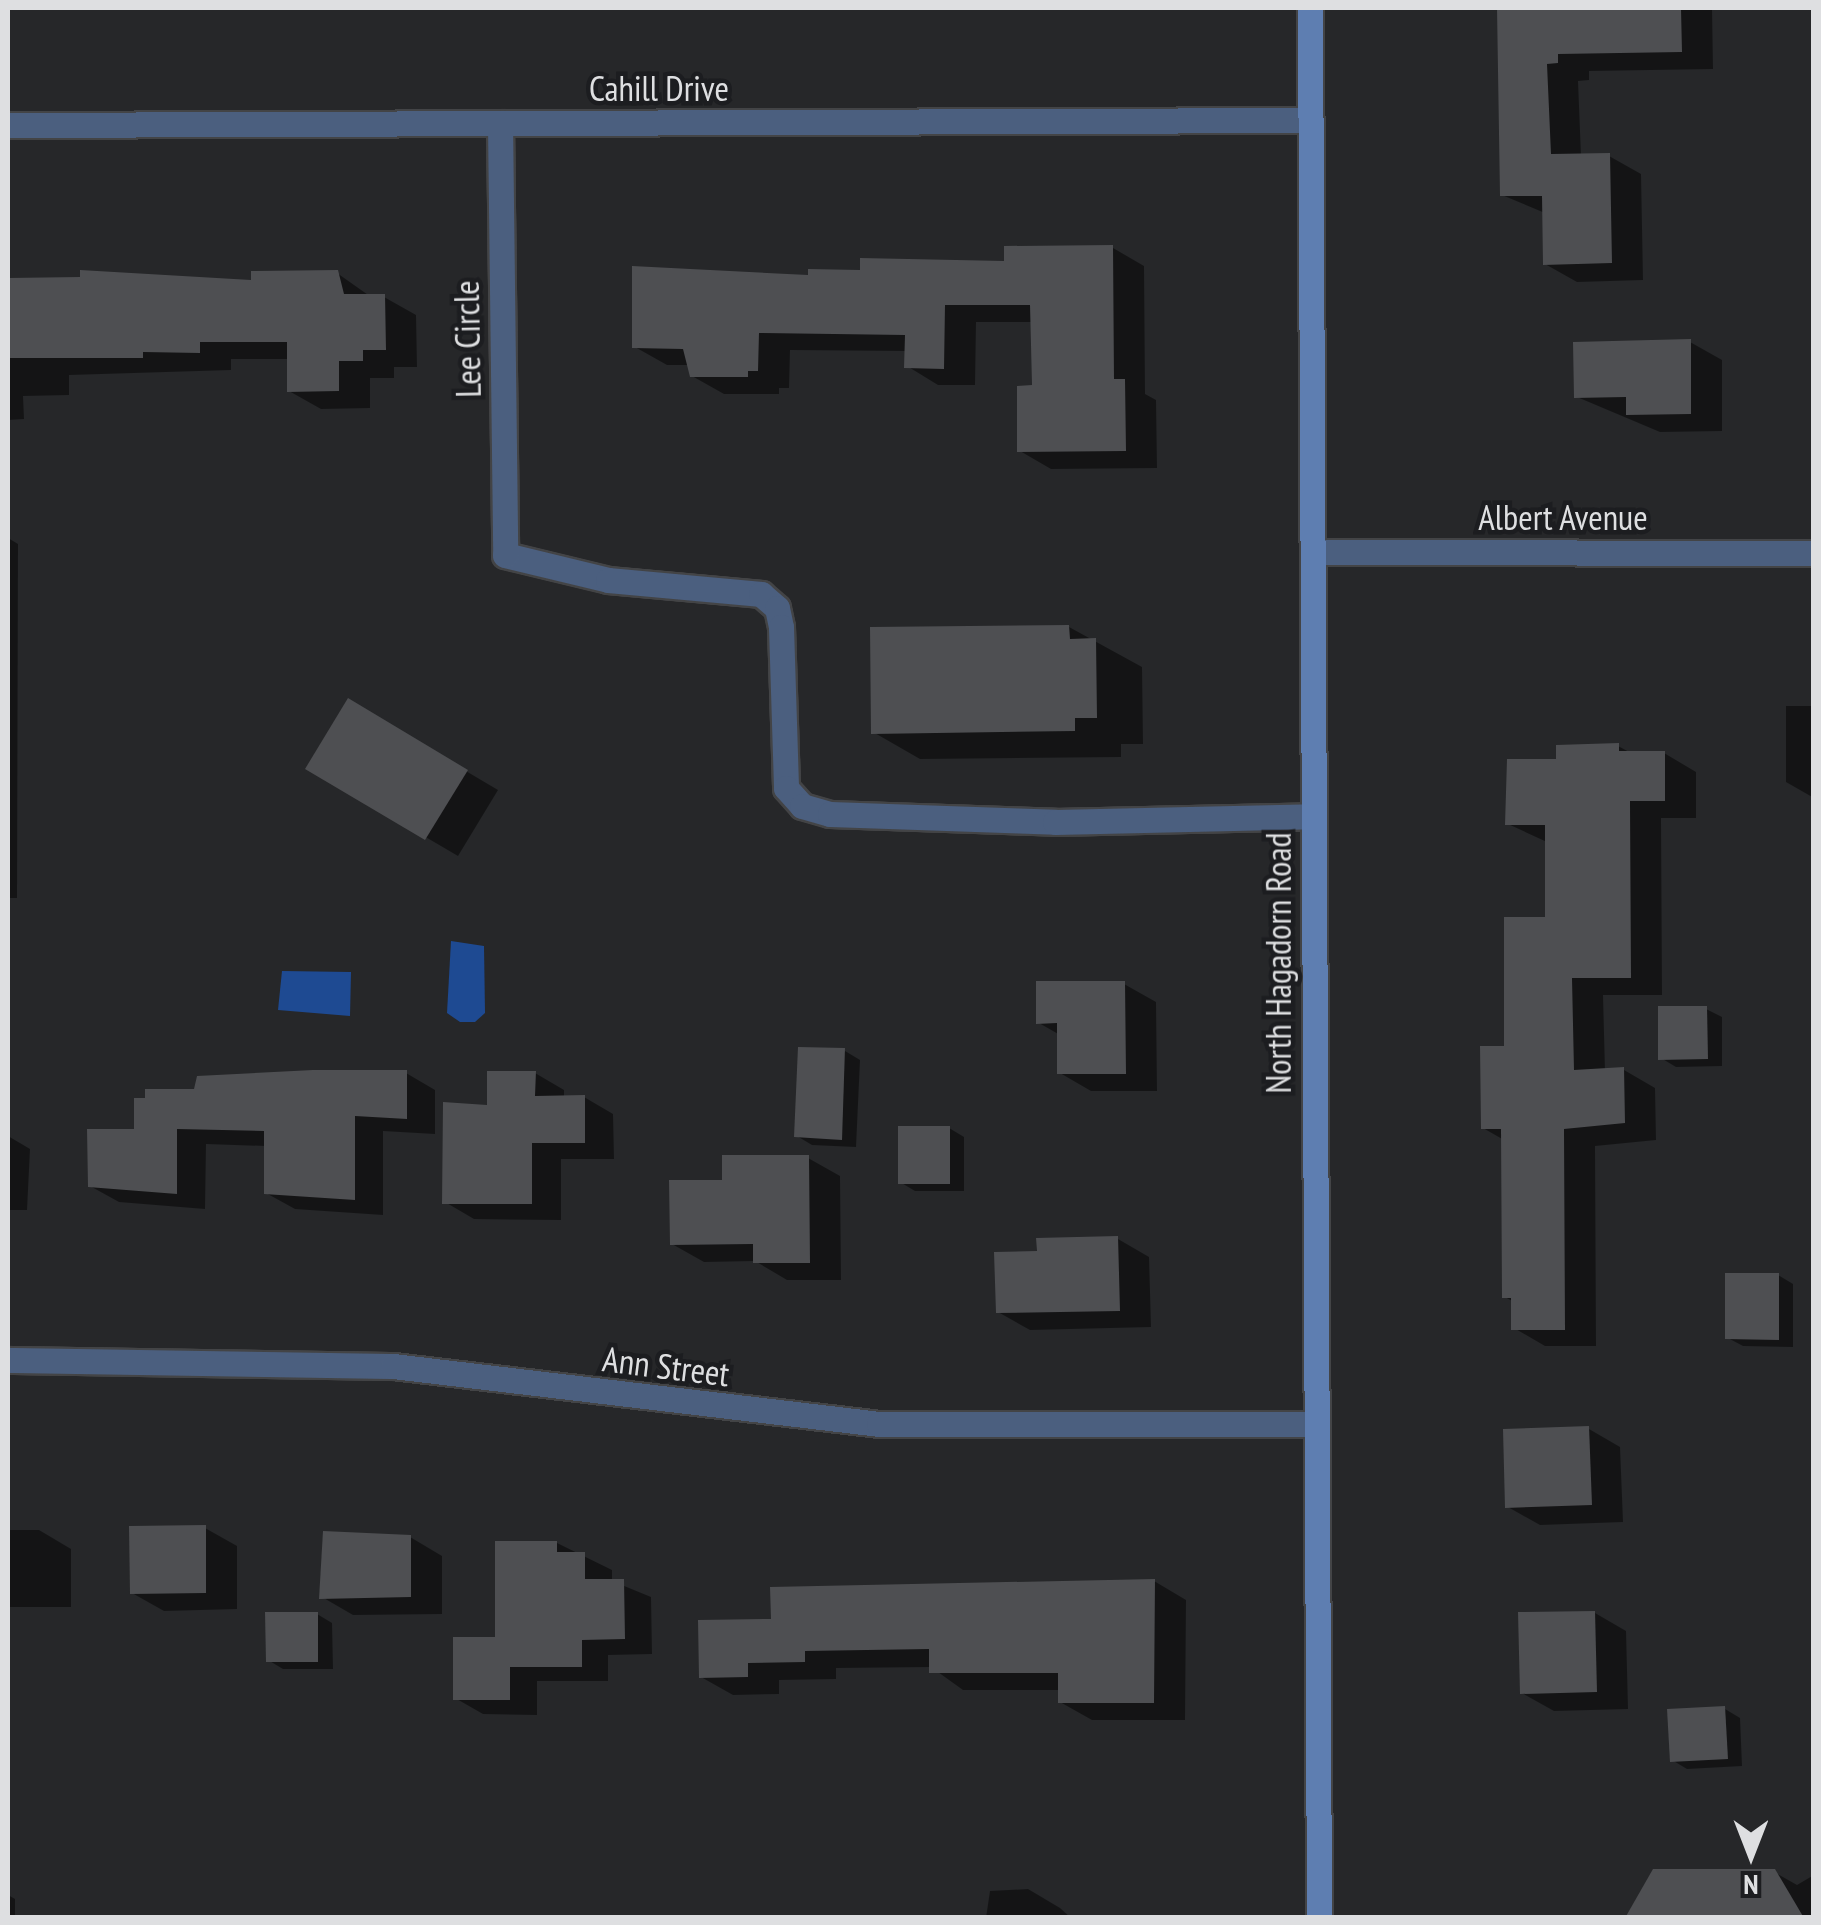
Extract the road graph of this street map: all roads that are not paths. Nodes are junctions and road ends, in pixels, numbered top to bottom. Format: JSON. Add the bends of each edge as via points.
{"nodes":[{"id":1,"x":1310,"y":8,"type":"edge"},
{"id":2,"x":1310,"y":120,"type":"junction"},
{"id":3,"x":500,"y":123,"type":"junction"},
{"id":4,"x":8,"y":125,"type":"edge"},
{"id":5,"x":1313,"y":552,"type":"junction"},
{"id":6,"x":1814,"y":553,"type":"edge"},
{"id":7,"x":1312,"y":816,"type":"junction"},
{"id":8,"x":8,"y":1360,"type":"edge"},
{"id":9,"x":1316,"y":1424,"type":"junction"},
{"id":10,"x":1319,"y":1918,"type":"edge"}],
"edges":[{"from":1,"to":2,"type":"street","name":"North Hagadorn Road"},
{"from":2,"to":3,"type":"street","name":"Cahill Drive"},
{"from":2,"to":5,"type":"street","name":"North Hagadorn Road"},
{"from":3,"to":4,"type":"street","name":"Cahill Drive"},
{"from":3,"to":7,"type":"street","name":"Lee Circle","via":[[505,555],[608,580],[761,594],[777,608],[781,628],[786,788],[802,806],[830,814],[1055,822]]},
{"from":5,"to":6,"type":"street","name":"Albert Avenue"},
{"from":5,"to":7,"type":"street","name":"North Hagadorn Road"},
{"from":7,"to":9,"type":"street","name":"North Hagadorn Road"},
{"from":8,"to":9,"type":"street","name":"Ann Street","via":[[393,1366],[879,1424]]},
{"from":9,"to":10,"type":"street","name":"North Hagadorn Road"}]}
